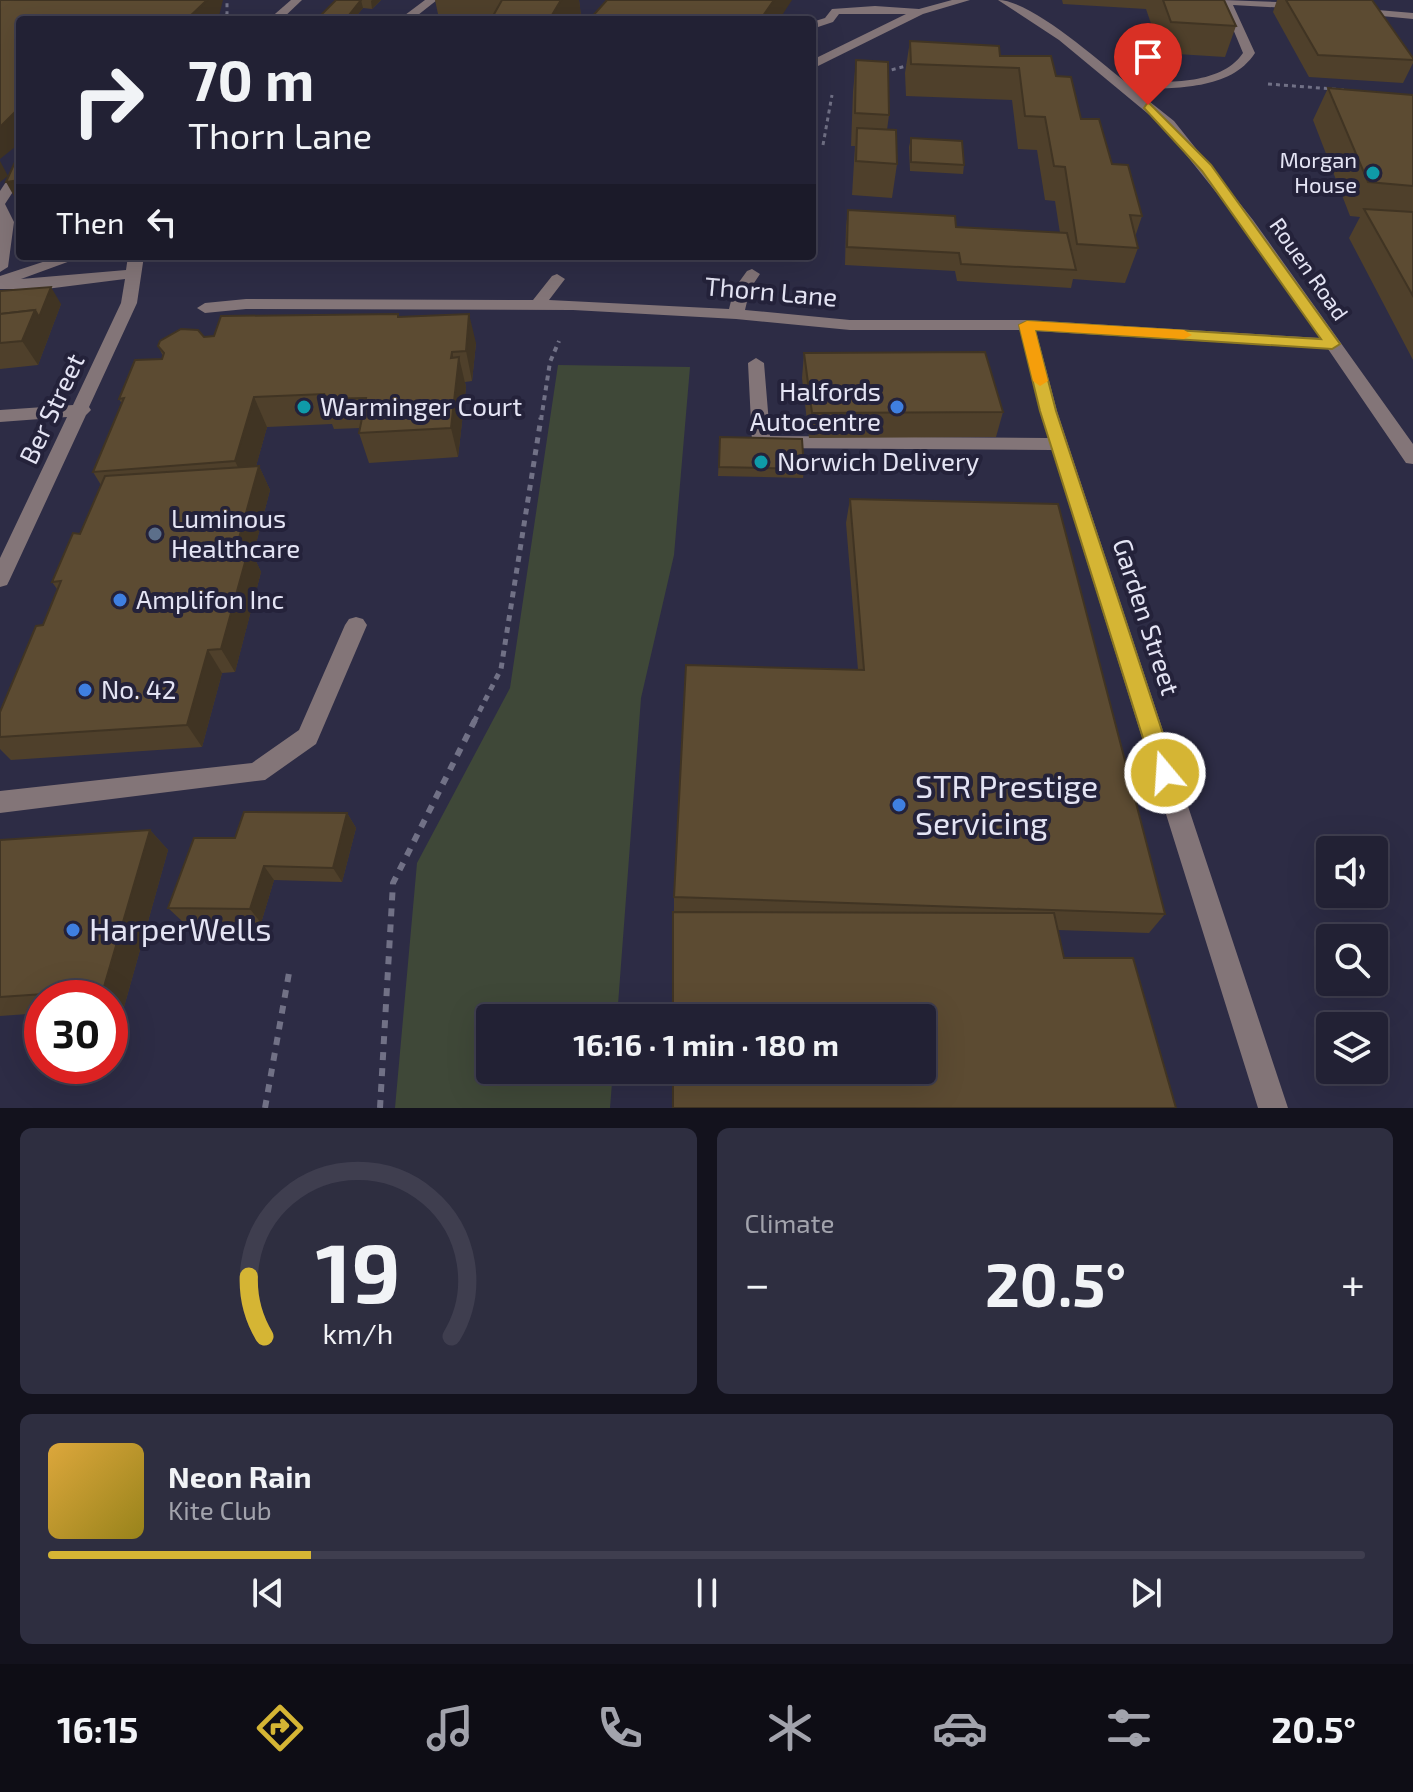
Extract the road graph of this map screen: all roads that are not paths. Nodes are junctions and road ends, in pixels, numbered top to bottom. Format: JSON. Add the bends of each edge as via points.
{"nodes":[{"id":1,"x":297,"y":0,"type":"edge"},
{"id":2,"x":432,"y":0,"type":"edge"},
{"id":3,"x":965,"y":0,"type":"edge"},
{"id":4,"x":1003,"y":0,"type":"edge"},
{"id":5,"x":1227,"y":0,"type":"edge"},
{"id":6,"x":1317,"y":7,"type":"edge"},
{"id":7,"x":1342,"y":10,"type":"edge"},
{"id":8,"x":919,"y":12,"type":"junction"},
{"id":9,"x":279,"y":16,"type":"edge"},
{"id":10,"x":410,"y":16,"type":"edge"},
{"id":11,"x":1413,"y":16,"type":"edge"},
{"id":12,"x":816,"y":25,"type":"edge"},
{"id":13,"x":816,"y":63,"type":"edge"},
{"id":14,"x":1127,"y":87,"type":"junction"},
{"id":15,"x":16,"y":177,"type":"edge"},
{"id":16,"x":0,"y":201,"type":"edge"},
{"id":17,"x":0,"y":207,"type":"edge"},
{"id":18,"x":14,"y":220,"type":"edge"},
{"id":19,"x":64,"y":260,"type":"edge"},
{"id":20,"x":134,"y":265,"type":"edge"},
{"id":21,"x":0,"y":267,"type":"edge"},
{"id":22,"x":752,"y":274,"type":"dead end"},
{"id":23,"x":557,"y":279,"type":"dead end"},
{"id":24,"x":0,"y":282,"type":"edge"},
{"id":25,"x":538,"y":304,"type":"junction"},
{"id":26,"x":205,"y":308,"type":"dead end"},
{"id":27,"x":736,"y":314,"type":"junction"},
{"id":28,"x":1027,"y":325,"type":"junction"},
{"id":29,"x":1332,"y":344,"type":"junction"},
{"id":30,"x":756,"y":363,"type":"dead end"},
{"id":31,"x":82,"y":410,"type":"junction"},
{"id":32,"x":0,"y":416,"type":"edge"},
{"id":33,"x":1058,"y":444,"type":"junction"},
{"id":34,"x":1413,"y":458,"type":"edge"},
{"id":35,"x":0,"y":579,"type":"edge"},
{"id":36,"x":356,"y":625,"type":"dead end"},
{"id":37,"x":0,"y":802,"type":"edge"},
{"id":38,"x":1273,"y":1108,"type":"edge"}],
"edges":[{"from":1,"to":9,"type":"street"},
{"from":2,"to":10,"type":"street"},
{"from":3,"to":8,"type":"street"},
{"from":4,"to":14,"type":"street","name":"Rouen Road"},
{"from":5,"to":6,"type":"street"},
{"from":5,"to":14,"type":"street","via":[[1249,53],[1246,63],[1228,75]]},
{"from":7,"to":11,"type":"street"},
{"from":8,"to":12,"type":"street","via":[[836,11]]},
{"from":8,"to":13,"type":"street"},
{"from":14,"to":29,"type":"street","name":"Rouen Road","via":[[1169,124],[1206,168]]},
{"from":15,"to":16,"type":"street"},
{"from":17,"to":18,"type":"street"},
{"from":18,"to":21,"type":"street"},
{"from":19,"to":24,"type":"street"},
{"from":20,"to":24,"type":"street","via":[[46,284]]},
{"from":20,"to":31,"type":"street","name":"Ber Street","via":[[129,303]]},
{"from":22,"to":27,"type":"street"},
{"from":23,"to":25,"type":"street"},
{"from":25,"to":26,"type":"street","name":"Thorn Lane"},
{"from":25,"to":27,"type":"street","name":"Thorn Lane"},
{"from":27,"to":28,"type":"street","name":"Thorn Lane","via":[[850,325]]},
{"from":28,"to":29,"type":"street","name":"Thorn Lane"},
{"from":28,"to":33,"type":"street","name":"Garden Street"},
{"from":29,"to":34,"type":"street","name":"Rouen Road"},
{"from":30,"to":33,"type":"street","via":[[761,442]]},
{"from":31,"to":32,"type":"street"},
{"from":31,"to":35,"type":"street","name":"Ber Street"},
{"from":33,"to":38,"type":"street","name":"Garden Street"},
{"from":36,"to":37,"type":"street","via":[[308,737],[257,773]]}]}
